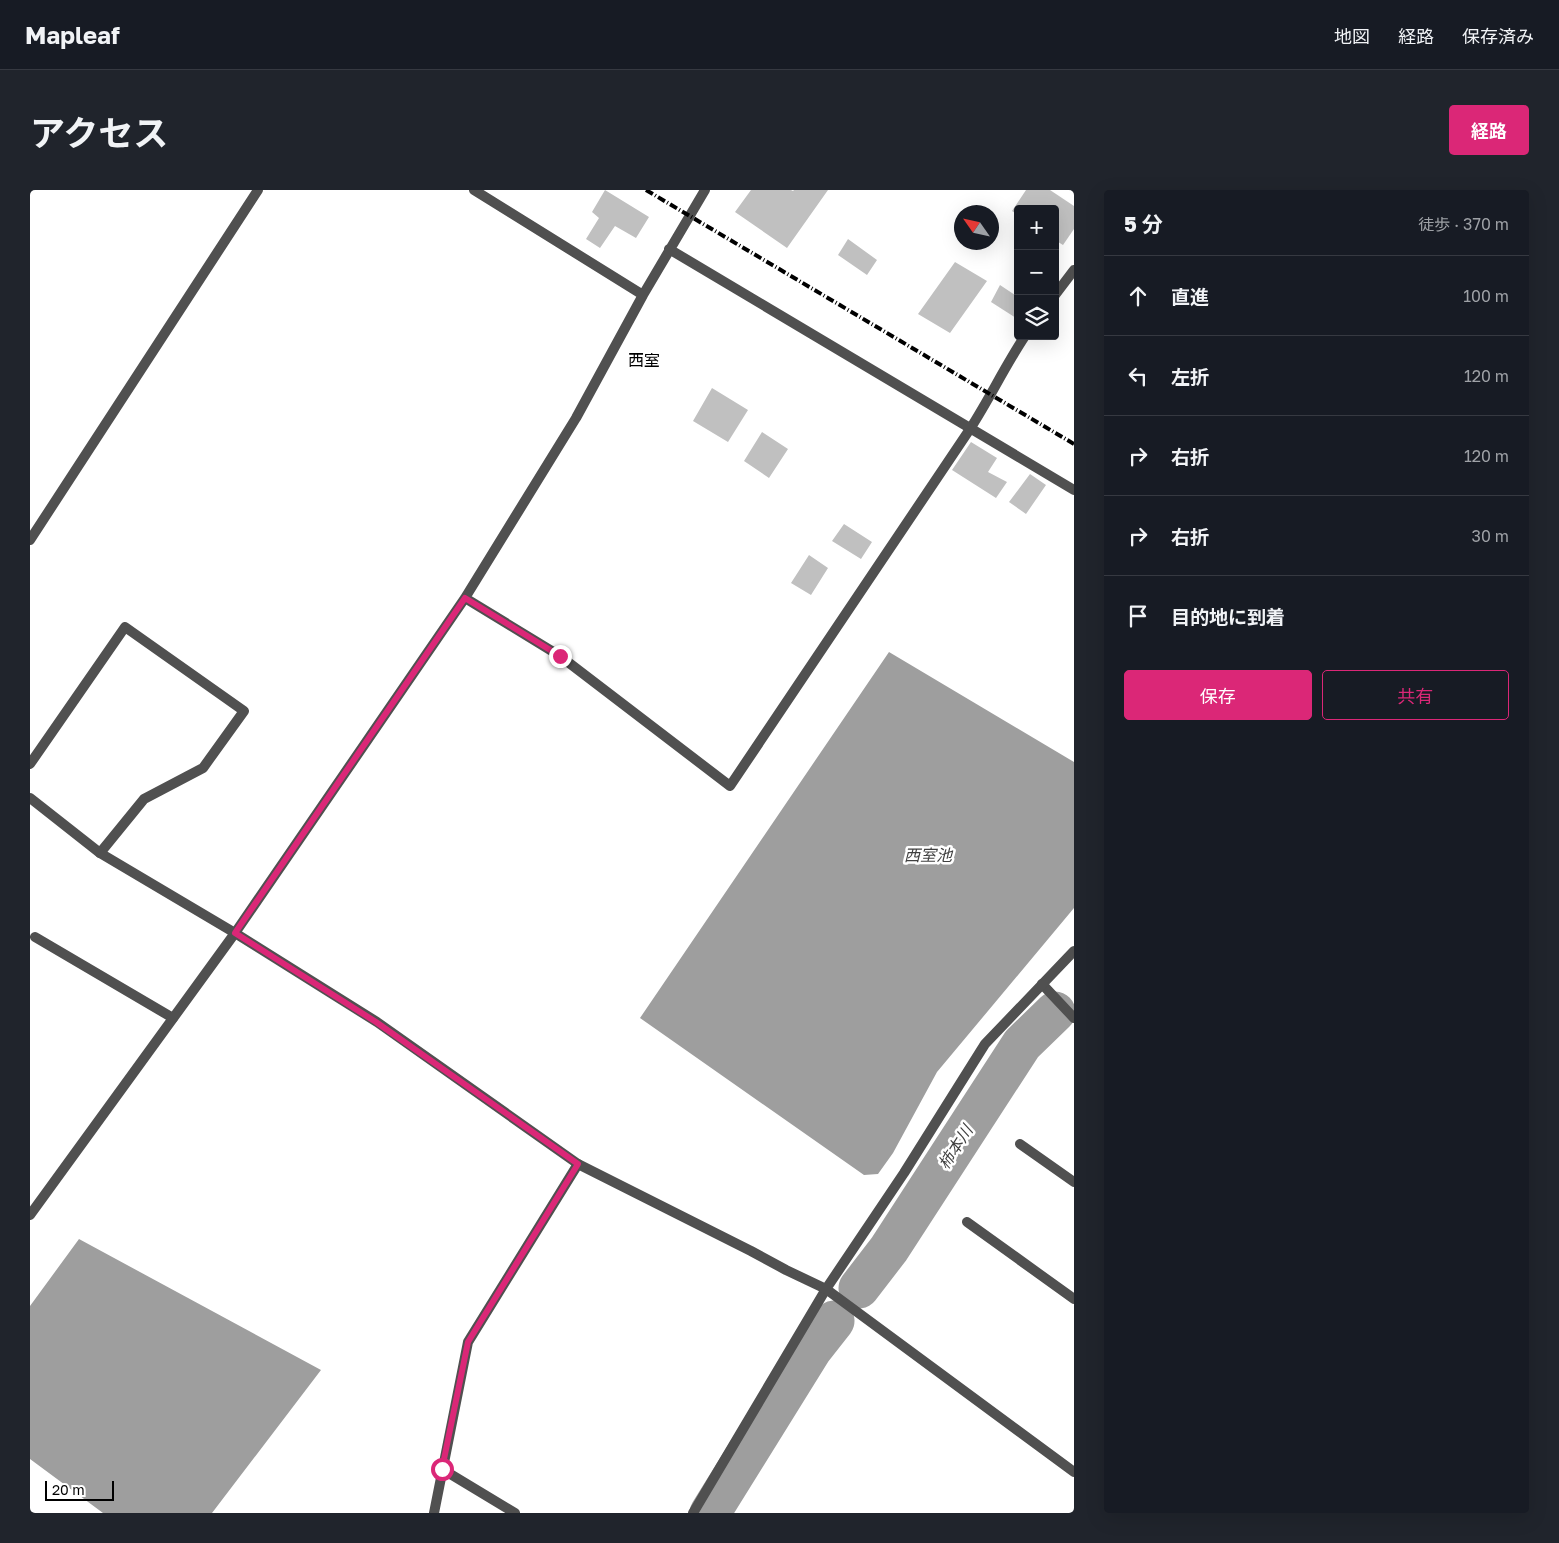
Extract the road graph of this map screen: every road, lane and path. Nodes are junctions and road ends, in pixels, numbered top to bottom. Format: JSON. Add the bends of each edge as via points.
{"nodes":[{"id":1,"x":258,"y":190,"type":"edge"},
{"id":2,"x":474,"y":190,"type":"edge"},
{"id":3,"x":705,"y":190,"type":"edge"},
{"id":4,"x":669,"y":248,"type":"junction"},
{"id":5,"x":1074,"y":270,"type":"edge"},
{"id":6,"x":1059,"y":290,"type":"edge"},
{"id":7,"x":642,"y":295,"type":"junction"},
{"id":8,"x":1022,"y":340,"type":"edge"},
{"id":9,"x":970,"y":429,"type":"junction"},
{"id":10,"x":1074,"y":490,"type":"edge"},
{"id":11,"x":30,"y":540,"type":"edge"},
{"id":12,"x":465,"y":598,"type":"junction"},
{"id":13,"x":30,"y":764,"type":"edge"},
{"id":14,"x":30,"y":798,"type":"edge"},
{"id":15,"x":100,"y":854,"type":"junction"},
{"id":16,"x":235,"y":933,"type":"junction"},
{"id":17,"x":35,"y":937,"type":"dead end"},
{"id":18,"x":1074,"y":951,"type":"edge"},
{"id":19,"x":1042,"y":984,"type":"junction"},
{"id":20,"x":173,"y":1018,"type":"junction"},
{"id":21,"x":1074,"y":1018,"type":"edge"},
{"id":22,"x":1020,"y":1144,"type":"dead end"},
{"id":23,"x":578,"y":1164,"type":"junction"},
{"id":24,"x":1074,"y":1182,"type":"edge"},
{"id":25,"x":30,"y":1215,"type":"edge"},
{"id":26,"x":966,"y":1222,"type":"dead end"},
{"id":27,"x":826,"y":1289,"type":"junction"},
{"id":28,"x":1074,"y":1299,"type":"edge"},
{"id":29,"x":442,"y":1469,"type":"junction"},
{"id":30,"x":1074,"y":1472,"type":"edge"},
{"id":31,"x":434,"y":1513,"type":"edge"},
{"id":32,"x":515,"y":1513,"type":"edge"},
{"id":33,"x":693,"y":1513,"type":"edge"}],
"edges":[{"from":1,"to":11,"type":"street"},
{"from":2,"to":7,"type":"street"},
{"from":3,"to":4,"type":"street"},
{"from":4,"to":7,"type":"street"},
{"from":4,"to":9,"type":"street"},
{"from":5,"to":6,"type":"street"},
{"from":7,"to":12,"type":"street","via":[[576,418]]},
{"from":8,"to":9,"type":"street"},
{"from":9,"to":10,"type":"street"},
{"from":9,"to":12,"type":"street","via":[[730,786],[560,656]]},
{"from":12,"to":16,"type":"street"},
{"from":13,"to":15,"type":"street","via":[[125,627],[244,711],[203,768],[144,799]]},
{"from":14,"to":15,"type":"street"},
{"from":15,"to":16,"type":"street"},
{"from":16,"to":20,"type":"street"},
{"from":16,"to":23,"type":"street","via":[[376,1022]]},
{"from":17,"to":20,"type":"street"},
{"from":18,"to":19,"type":"street"},
{"from":19,"to":21,"type":"street"},
{"from":19,"to":27,"type":"street","via":[[985,1044]]},
{"from":20,"to":25,"type":"street"},
{"from":22,"to":24,"type":"street"},
{"from":23,"to":27,"type":"street"},
{"from":23,"to":29,"type":"street","via":[[468,1342]]},
{"from":26,"to":28,"type":"street"},
{"from":27,"to":30,"type":"street"},
{"from":27,"to":33,"type":"street"},
{"from":29,"to":31,"type":"street"},
{"from":29,"to":32,"type":"street"}]}
